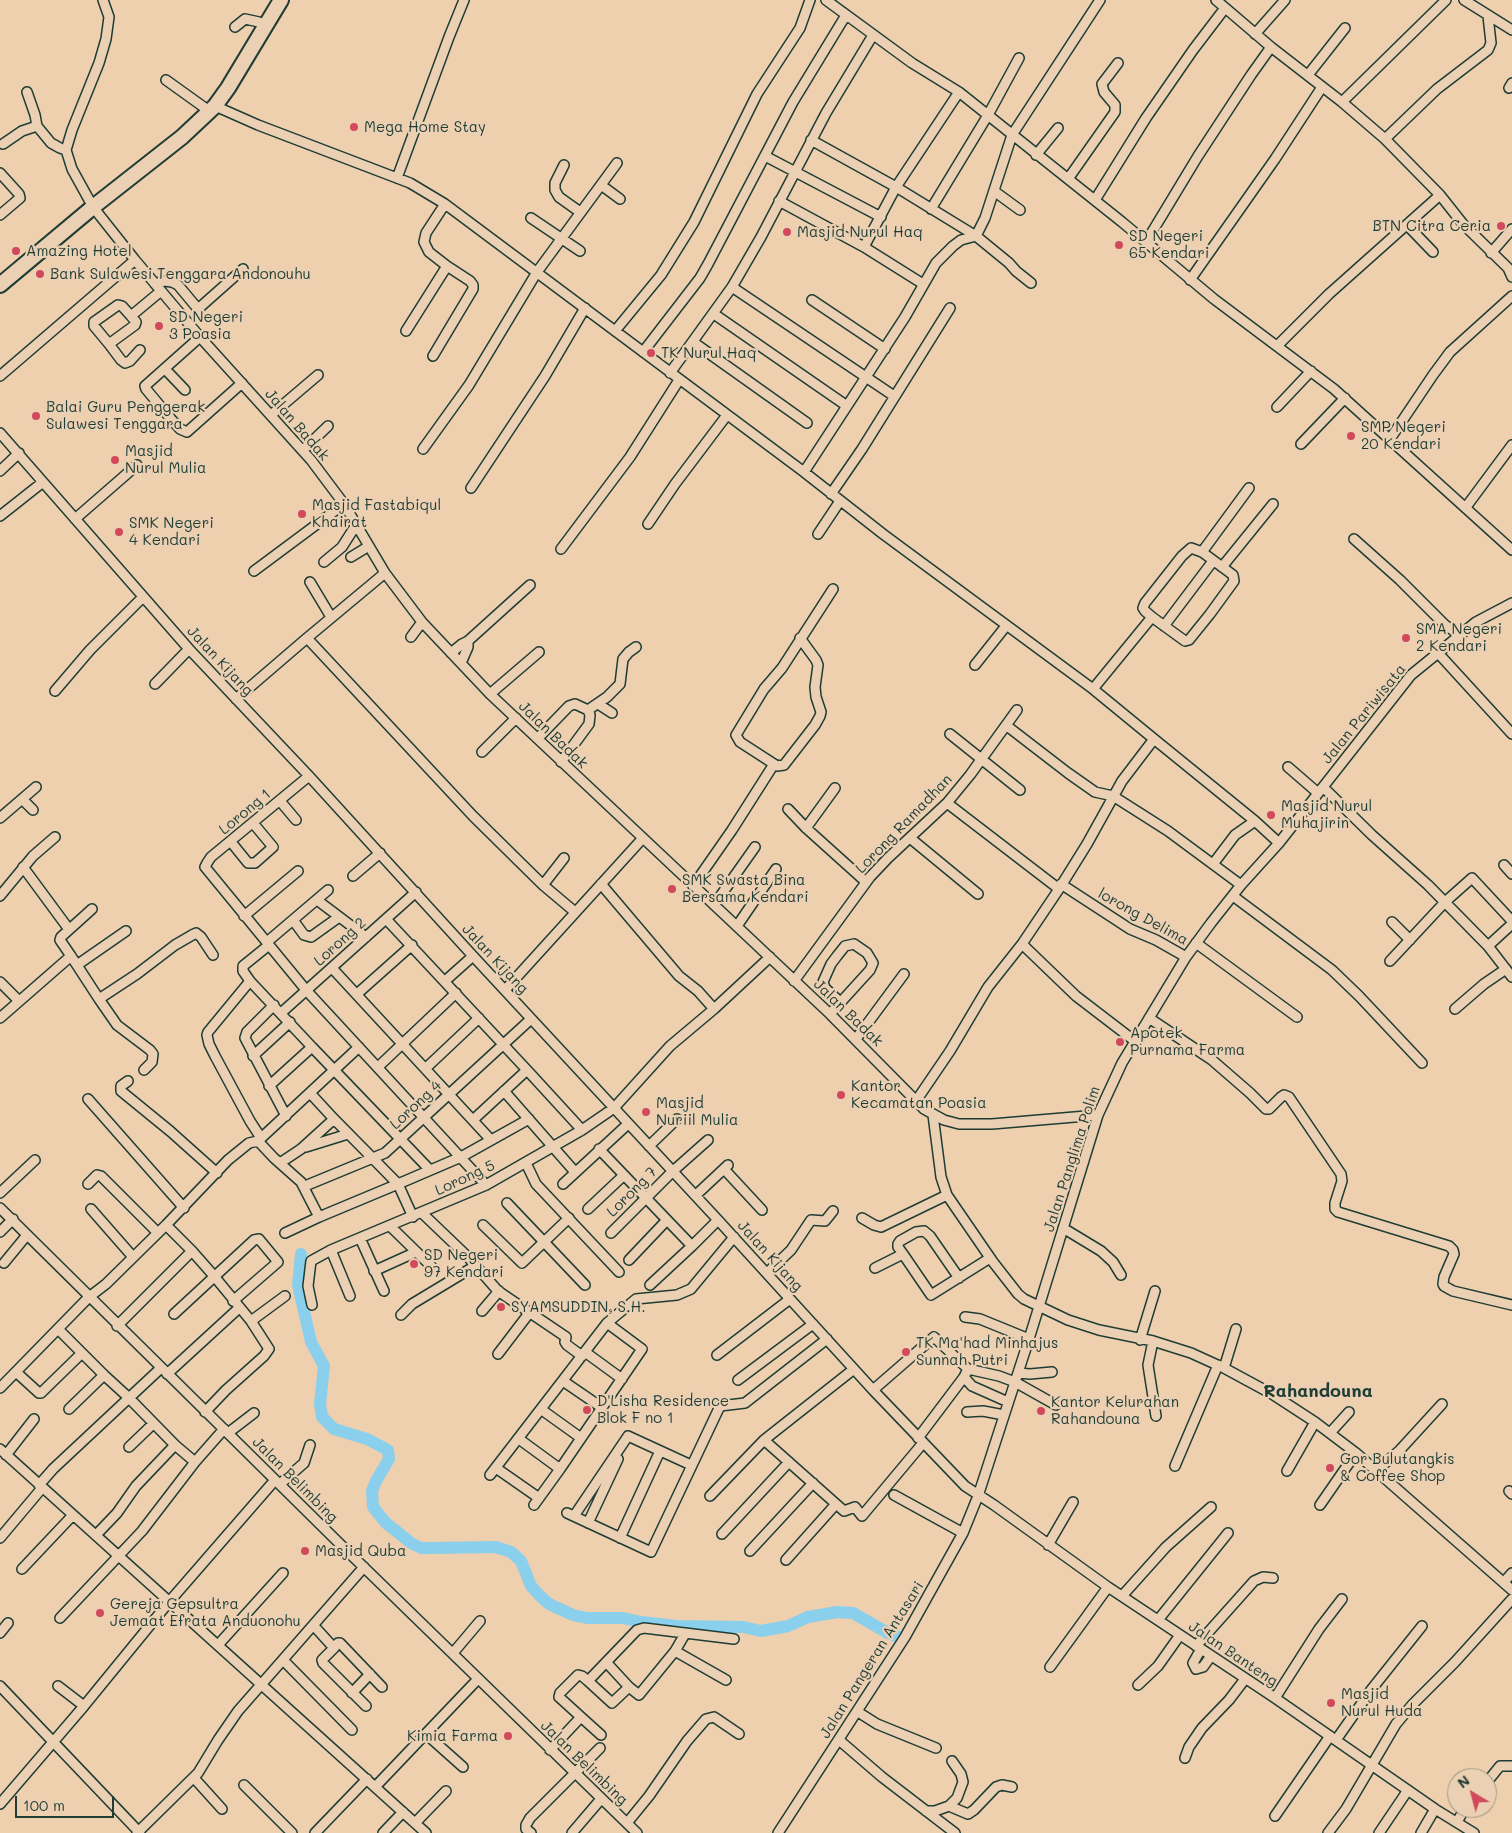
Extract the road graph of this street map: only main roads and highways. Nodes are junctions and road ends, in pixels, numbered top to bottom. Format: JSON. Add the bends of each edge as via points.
{"nodes":[{"id":1,"x":272,"y":0,"type":"edge"},
{"id":2,"x":281,"y":0,"type":"edge"},
{"id":3,"x":225,"y":87,"type":"junction"},
{"id":4,"x":91,"y":204,"type":"junction"},
{"id":5,"x":0,"y":276,"type":"edge"},
{"id":6,"x":0,"y":285,"type":"edge"}],
"edges":[{"from":1,"to":3,"type":"highway"},
{"from":2,"to":3,"type":"highway"},
{"from":3,"to":4,"type":"highway","via":[[210,107]]},
{"from":4,"to":5,"type":"highway"},
{"from":4,"to":6,"type":"highway"}]}
